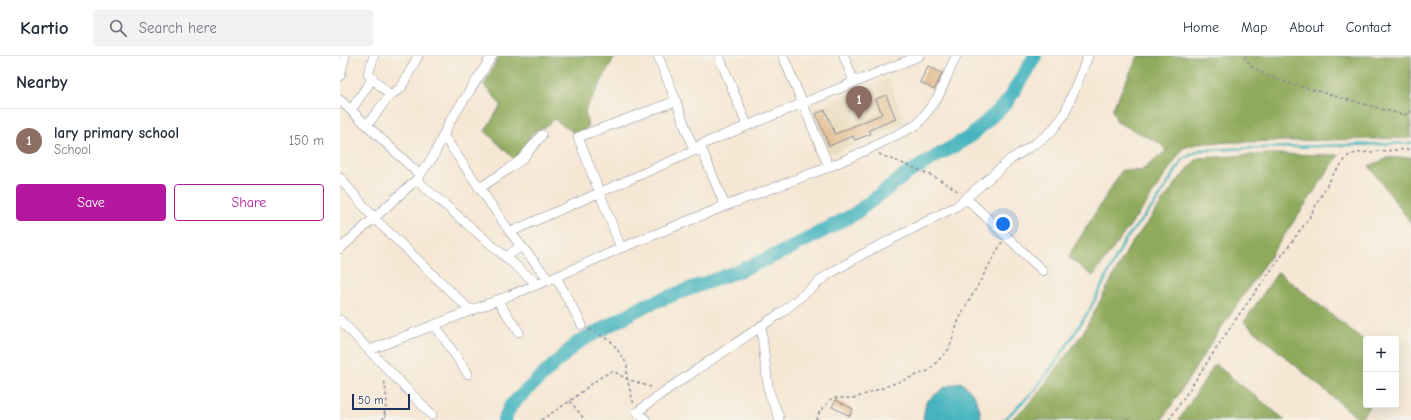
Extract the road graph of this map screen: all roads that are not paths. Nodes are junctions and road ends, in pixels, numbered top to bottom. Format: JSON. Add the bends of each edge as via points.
{"nodes":[{"id":1,"x":345,"y":56,"type":"edge"},
{"id":2,"x":374,"y":56,"type":"edge"},
{"id":3,"x":418,"y":56,"type":"edge"},
{"id":4,"x":492,"y":56,"type":"edge"},
{"id":5,"x":658,"y":56,"type":"edge"},
{"id":6,"x":719,"y":56,"type":"edge"},
{"id":7,"x":783,"y":56,"type":"edge"},
{"id":8,"x":844,"y":56,"type":"edge"},
{"id":9,"x":919,"y":56,"type":"edge"},
{"id":10,"x":956,"y":56,"type":"edge"},
{"id":11,"x":1088,"y":56,"type":"edge"},
{"id":12,"x":908,"y":58,"type":"edge"},
{"id":13,"x":340,"y":76,"type":"edge"},
{"id":14,"x":373,"y":78,"type":"junction"},
{"id":15,"x":854,"y":82,"type":"junction"},
{"id":16,"x":390,"y":95,"type":"junction"},
{"id":17,"x":340,"y":100,"type":"edge"},
{"id":18,"x":676,"y":100,"type":"junction"},
{"id":19,"x":802,"y":103,"type":"junction"},
{"id":20,"x":351,"y":110,"type":"junction"},
{"id":21,"x":367,"y":125,"type":"junction"},
{"id":22,"x":747,"y":125,"type":"junction"},
{"id":23,"x":443,"y":135,"type":"junction"},
{"id":24,"x":542,"y":135,"type":"dead end"},
{"id":25,"x":699,"y":149,"type":"junction"},
{"id":26,"x":829,"y":167,"type":"junction"},
{"id":27,"x":340,"y":178,"type":"edge"},
{"id":28,"x":418,"y":178,"type":"junction"},
{"id":29,"x":480,"y":188,"type":"junction"},
{"id":30,"x":600,"y":192,"type":"junction"},
{"id":31,"x":966,"y":198,"type":"junction"},
{"id":32,"x":725,"y":206,"type":"junction"},
{"id":33,"x":375,"y":218,"type":"junction"},
{"id":34,"x":510,"y":232,"type":"junction"},
{"id":35,"x":521,"y":246,"type":"junction"},
{"id":36,"x":621,"y":248,"type":"junction"},
{"id":37,"x":340,"y":249,"type":"edge"},
{"id":38,"x":506,"y":257,"type":"junction"},
{"id":39,"x":1044,"y":271,"type":"dead end"},
{"id":40,"x":552,"y":279,"type":"junction"},
{"id":41,"x":537,"y":284,"type":"junction"},
{"id":42,"x":497,"y":300,"type":"junction"},
{"id":43,"x":471,"y":311,"type":"junction"},
{"id":44,"x":340,"y":320,"type":"edge"},
{"id":45,"x":435,"y":324,"type":"junction"},
{"id":46,"x":582,"y":324,"type":"road end"},
{"id":47,"x":761,"y":326,"type":"junction"},
{"id":48,"x":519,"y":332,"type":"dead end"},
{"id":49,"x":370,"y":350,"type":"junction"},
{"id":50,"x":468,"y":374,"type":"dead end"},
{"id":51,"x":432,"y":415,"type":"dead end"},
{"id":52,"x":646,"y":420,"type":"edge"},
{"id":53,"x":779,"y":420,"type":"edge"}],
"edges":[{"from":1,"to":13,"type":"street"},
{"from":2,"to":14,"type":"street","via":[[368,74]]},
{"from":3,"to":16,"type":"street","via":[[401,88]]},
{"from":4,"to":23,"type":"street"},
{"from":5,"to":18,"type":"street"},
{"from":6,"to":22,"type":"street"},
{"from":7,"to":19,"type":"street"},
{"from":8,"to":15,"type":"street"},
{"from":9,"to":12,"type":"street"},
{"from":10,"to":26,"type":"street","via":[[938,97],[918,124]]},
{"from":11,"to":31,"type":"street","via":[[1064,115],[1050,133],[1011,159]]},
{"from":12,"to":15,"type":"street"},
{"from":14,"to":16,"type":"street"},
{"from":14,"to":20,"type":"street"},
{"from":15,"to":19,"type":"street"},
{"from":16,"to":21,"type":"street"},
{"from":17,"to":20,"type":"street"},
{"from":18,"to":25,"type":"street"},
{"from":18,"to":30,"type":"street","via":[[578,137]]},
{"from":19,"to":22,"type":"street"},
{"from":19,"to":26,"type":"street"},
{"from":20,"to":21,"type":"street"},
{"from":21,"to":28,"type":"street"},
{"from":22,"to":25,"type":"street"},
{"from":23,"to":28,"type":"street","via":[[433,157]]},
{"from":23,"to":29,"type":"street"},
{"from":24,"to":29,"type":"street","via":[[522,159]]},
{"from":25,"to":30,"type":"street"},
{"from":25,"to":32,"type":"street"},
{"from":26,"to":32,"type":"street"},
{"from":27,"to":33,"type":"street"},
{"from":28,"to":33,"type":"street"},
{"from":28,"to":38,"type":"street"},
{"from":29,"to":34,"type":"street"},
{"from":30,"to":34,"type":"street"},
{"from":30,"to":36,"type":"street"},
{"from":31,"to":39,"type":"street"},
{"from":31,"to":47,"type":"street","via":[[957,206],[861,255],[826,276]]},
{"from":32,"to":36,"type":"street"},
{"from":33,"to":37,"type":"street"},
{"from":33,"to":43,"type":"street"},
{"from":34,"to":35,"type":"street"},
{"from":35,"to":38,"type":"street"},
{"from":35,"to":40,"type":"street"},
{"from":36,"to":40,"type":"street"},
{"from":38,"to":41,"type":"street"},
{"from":40,"to":41,"type":"street"},
{"from":40,"to":46,"type":"street"},
{"from":41,"to":42,"type":"street"},
{"from":42,"to":43,"type":"street"},
{"from":42,"to":48,"type":"street"},
{"from":43,"to":45,"type":"street"},
{"from":44,"to":49,"type":"street"},
{"from":45,"to":49,"type":"street"},
{"from":45,"to":50,"type":"street"},
{"from":47,"to":52,"type":"street","via":[[636,412]]},
{"from":47,"to":53,"type":"street","via":[[769,392]]},
{"from":49,"to":51,"type":"street"}]}
